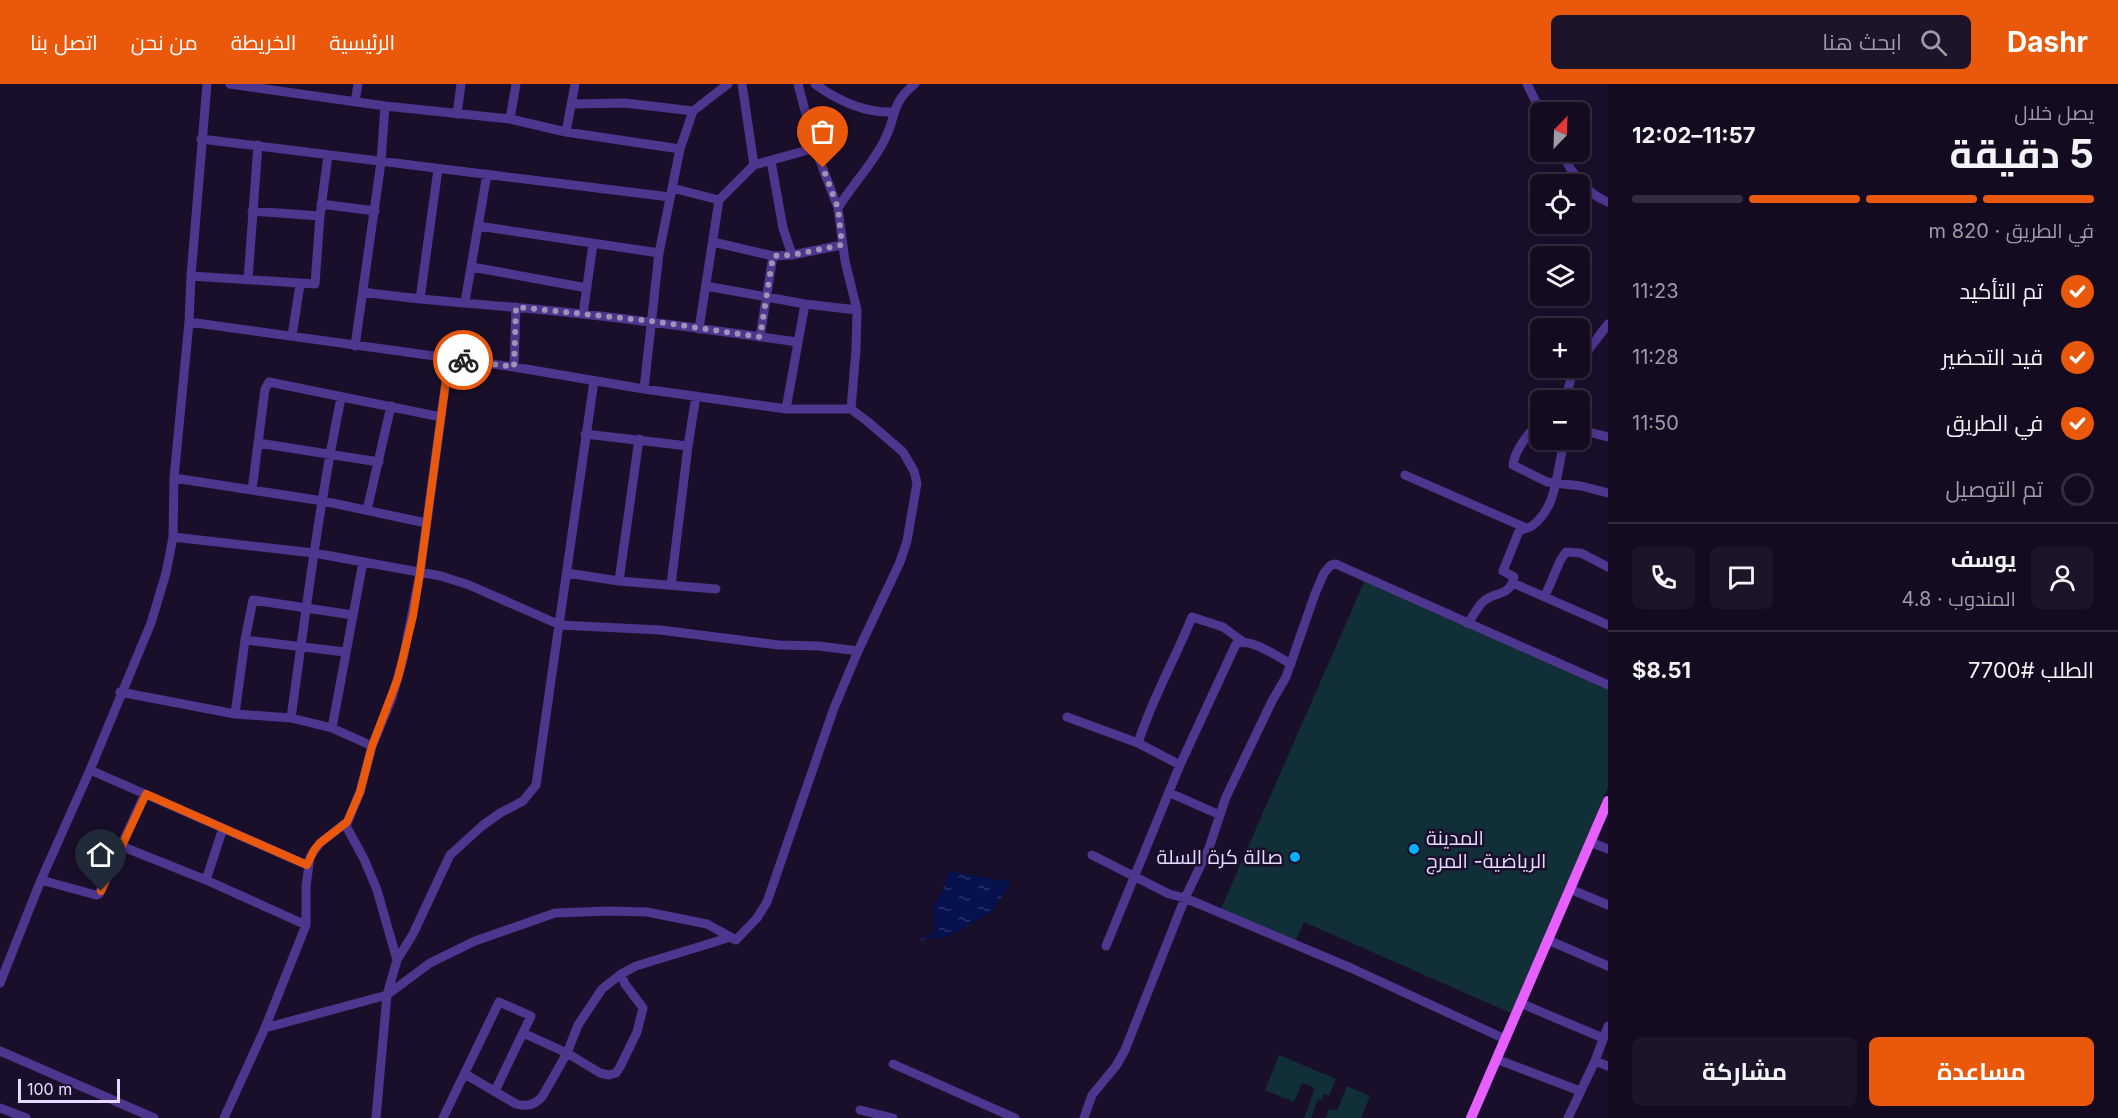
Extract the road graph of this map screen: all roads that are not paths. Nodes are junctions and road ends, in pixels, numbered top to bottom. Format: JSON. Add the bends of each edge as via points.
{"nodes":[{"id":1,"x":207,"y":84,"type":"edge"},
{"id":2,"x":230,"y":84,"type":"edge"},
{"id":3,"x":358,"y":84,"type":"edge"},
{"id":4,"x":461,"y":84,"type":"edge"},
{"id":5,"x":516,"y":84,"type":"edge"},
{"id":6,"x":575,"y":84,"type":"edge"},
{"id":7,"x":728,"y":84,"type":"edge"},
{"id":8,"x":742,"y":84,"type":"edge"},
{"id":9,"x":798,"y":84,"type":"edge"},
{"id":10,"x":815,"y":84,"type":"edge"},
{"id":11,"x":915,"y":84,"type":"edge"},
{"id":12,"x":1527,"y":84,"type":"edge"},
{"id":13,"x":264,"y":86,"type":"edge"},
{"id":14,"x":355,"y":102,"type":"junction"},
{"id":15,"x":1536,"y":102,"type":"edge"},
{"id":16,"x":572,"y":104,"type":"junction"},
{"id":17,"x":385,"y":106,"type":"junction"},
{"id":18,"x":693,"y":111,"type":"junction"},
{"id":19,"x":893,"y":112,"type":"junction"},
{"id":20,"x":457,"y":114,"type":"junction"},
{"id":21,"x":510,"y":119,"type":"junction"},
{"id":22,"x":566,"y":132,"type":"junction"},
{"id":23,"x":201,"y":139,"type":"junction"},
{"id":24,"x":258,"y":145,"type":"junction"},
{"id":25,"x":815,"y":148,"type":"junction"},
{"id":26,"x":680,"y":149,"type":"junction"},
{"id":27,"x":328,"y":155,"type":"junction"},
{"id":28,"x":771,"y":161,"type":"junction"},
{"id":29,"x":381,"y":162,"type":"junction"},
{"id":30,"x":1568,"y":162,"type":"edge"},
{"id":31,"x":754,"y":165,"type":"junction"},
{"id":32,"x":438,"y":169,"type":"junction"},
{"id":33,"x":487,"y":174,"type":"junction"},
{"id":34,"x":670,"y":193,"type":"junction"},
{"id":35,"x":719,"y":200,"type":"junction"},
{"id":36,"x":1608,"y":202,"type":"edge"},
{"id":37,"x":321,"y":204,"type":"junction"},
{"id":38,"x":838,"y":208,"type":"junction"},
{"id":39,"x":252,"y":211,"type":"junction"},
{"id":40,"x":375,"y":211,"type":"junction"},
{"id":41,"x":320,"y":216,"type":"junction"},
{"id":42,"x":478,"y":226,"type":"junction"},
{"id":43,"x":713,"y":242,"type":"junction"},
{"id":44,"x":593,"y":244,"type":"junction"},
{"id":45,"x":842,"y":245,"type":"junction"},
{"id":46,"x":658,"y":253,"type":"junction"},
{"id":47,"x":792,"y":255,"type":"junction"},
{"id":48,"x":773,"y":256,"type":"junction"},
{"id":49,"x":472,"y":267,"type":"junction"},
{"id":50,"x":190,"y":276,"type":"junction"},
{"id":51,"x":248,"y":279,"type":"junction"},
{"id":52,"x":300,"y":284,"type":"junction"},
{"id":53,"x":706,"y":286,"type":"junction"},
{"id":54,"x":587,"y":288,"type":"junction"},
{"id":55,"x":363,"y":292,"type":"junction"},
{"id":56,"x":767,"y":298,"type":"junction"},
{"id":57,"x":420,"y":299,"type":"junction"},
{"id":58,"x":465,"y":302,"type":"junction"},
{"id":59,"x":805,"y":304,"type":"junction"},
{"id":60,"x":516,"y":307,"type":"junction"},
{"id":61,"x":857,"y":310,"type":"junction"},
{"id":62,"x":583,"y":314,"type":"junction"},
{"id":63,"x":651,"y":321,"type":"junction"},
{"id":64,"x":189,"y":322,"type":"junction"},
{"id":65,"x":1608,"y":324,"type":"edge"},
{"id":66,"x":699,"y":328,"type":"junction"},
{"id":67,"x":292,"y":336,"type":"junction"},
{"id":68,"x":760,"y":337,"type":"junction"},
{"id":69,"x":797,"y":342,"type":"junction"},
{"id":70,"x":355,"y":346,"type":"junction"},
{"id":71,"x":1590,"y":348,"type":"edge"},
{"id":72,"x":449,"y":358,"type":"junction"},
{"id":73,"x":514,"y":367,"type":"junction"},
{"id":74,"x":594,"y":381,"type":"junction"},
{"id":75,"x":644,"y":389,"type":"junction"},
{"id":76,"x":696,"y":396,"type":"junction"},
{"id":77,"x":341,"y":398,"type":"junction"},
{"id":78,"x":391,"y":406,"type":"junction"},
{"id":79,"x":786,"y":408,"type":"junction"},
{"id":80,"x":851,"y":409,"type":"junction"},
{"id":81,"x":441,"y":417,"type":"junction"},
{"id":82,"x":1590,"y":432,"type":"edge"},
{"id":83,"x":585,"y":434,"type":"junction"},
{"id":84,"x":1530,"y":434,"type":"edge"},
{"id":85,"x":1608,"y":437,"type":"edge"},
{"id":86,"x":639,"y":439,"type":"junction"},
{"id":87,"x":258,"y":442,"type":"junction"},
{"id":88,"x":688,"y":446,"type":"junction"},
{"id":89,"x":1563,"y":450,"type":"edge"},
{"id":90,"x":330,"y":453,"type":"junction"},
{"id":91,"x":379,"y":462,"type":"junction"},
{"id":92,"x":1405,"y":475,"type":"dead end"},
{"id":93,"x":174,"y":478,"type":"junction"},
{"id":94,"x":1555,"y":482,"type":"junction"},
{"id":95,"x":252,"y":490,"type":"junction"},
{"id":96,"x":1608,"y":493,"type":"edge"},
{"id":97,"x":323,"y":501,"type":"junction"},
{"id":98,"x":367,"y":510,"type":"junction"},
{"id":99,"x":426,"y":523,"type":"junction"},
{"id":100,"x":1526,"y":528,"type":"junction"},
{"id":101,"x":173,"y":537,"type":"junction"},
{"id":102,"x":314,"y":553,"type":"junction"},
{"id":103,"x":363,"y":562,"type":"junction"},
{"id":104,"x":1608,"y":567,"type":"edge"},
{"id":105,"x":420,"y":573,"type":"junction"},
{"id":106,"x":567,"y":573,"type":"junction"},
{"id":107,"x":619,"y":581,"type":"junction"},
{"id":108,"x":1513,"y":583,"type":"junction"},
{"id":109,"x":671,"y":585,"type":"junction"},
{"id":110,"x":716,"y":589,"type":"dead end"},
{"id":111,"x":1545,"y":596,"type":"junction"},
{"id":112,"x":306,"y":608,"type":"junction"},
{"id":113,"x":353,"y":615,"type":"junction"},
{"id":114,"x":1468,"y":624,"type":"junction"},
{"id":115,"x":560,"y":625,"type":"junction"},
{"id":116,"x":1608,"y":625,"type":"edge"},
{"id":117,"x":245,"y":640,"type":"junction"},
{"id":118,"x":1242,"y":641,"type":"junction"},
{"id":119,"x":301,"y":647,"type":"junction"},
{"id":120,"x":858,"y":651,"type":"junction"},
{"id":121,"x":345,"y":652,"type":"junction"},
{"id":122,"x":1291,"y":664,"type":"junction"},
{"id":123,"x":1608,"y":685,"type":"edge"},
{"id":124,"x":120,"y":692,"type":"junction"},
{"id":125,"x":236,"y":714,"type":"junction"},
{"id":126,"x":1067,"y":717,"type":"dead end"},
{"id":127,"x":291,"y":718,"type":"junction"},
{"id":128,"x":332,"y":728,"type":"junction"},
{"id":129,"x":1138,"y":743,"type":"junction"},
{"id":130,"x":372,"y":746,"type":"junction"},
{"id":131,"x":1180,"y":765,"type":"junction"},
{"id":132,"x":90,"y":770,"type":"junction"},
{"id":133,"x":1170,"y":793,"type":"junction"},
{"id":134,"x":146,"y":794,"type":"junction"},
{"id":135,"x":1608,"y":801,"type":"edge"},
{"id":136,"x":1220,"y":815,"type":"junction"},
{"id":137,"x":347,"y":822,"type":"junction"},
{"id":138,"x":223,"y":828,"type":"junction"},
{"id":139,"x":1590,"y":842,"type":"junction"},
{"id":140,"x":121,"y":846,"type":"junction"},
{"id":141,"x":1608,"y":849,"type":"edge"},
{"id":142,"x":1092,"y":855,"type":"dead end"},
{"id":143,"x":307,"y":865,"type":"junction"},
{"id":144,"x":1133,"y":876,"type":"junction"},
{"id":145,"x":41,"y":880,"type":"junction"},
{"id":146,"x":206,"y":880,"type":"junction"},
{"id":147,"x":1570,"y":889,"type":"junction"},
{"id":148,"x":1185,"y":898,"type":"junction"},
{"id":149,"x":1608,"y":905,"type":"edge"},
{"id":150,"x":306,"y":925,"type":"junction"},
{"id":151,"x":731,"y":937,"type":"junction"},
{"id":152,"x":1548,"y":940,"type":"junction"},
{"id":153,"x":1106,"y":946,"type":"dead end"},
{"id":154,"x":396,"y":960,"type":"junction"},
{"id":155,"x":1608,"y":966,"type":"edge"},
{"id":156,"x":621,"y":974,"type":"junction"},
{"id":157,"x":0,"y":983,"type":"edge"},
{"id":158,"x":387,"y":995,"type":"junction"},
{"id":159,"x":1520,"y":1004,"type":"junction"},
{"id":160,"x":1608,"y":1026,"type":"edge"},
{"id":161,"x":265,"y":1028,"type":"junction"},
{"id":162,"x":522,"y":1033,"type":"junction"},
{"id":163,"x":1603,"y":1038,"type":"junction"},
{"id":164,"x":1505,"y":1039,"type":"junction"},
{"id":165,"x":0,"y":1051,"type":"edge"},
{"id":166,"x":567,"y":1053,"type":"junction"},
{"id":167,"x":1496,"y":1059,"type":"junction"},
{"id":168,"x":1595,"y":1061,"type":"junction"},
{"id":169,"x":893,"y":1064,"type":"dead end"},
{"id":170,"x":1608,"y":1066,"type":"edge"},
{"id":171,"x":465,"y":1074,"type":"junction"},
{"id":172,"x":495,"y":1091,"type":"junction"},
{"id":173,"x":1580,"y":1091,"type":"junction"},
{"id":174,"x":0,"y":1108,"type":"edge"},
{"id":175,"x":860,"y":1110,"type":"dead end"},
{"id":176,"x":1010,"y":1117,"type":"edge"},
{"id":177,"x":26,"y":1118,"type":"edge"},
{"id":178,"x":154,"y":1118,"type":"edge"},
{"id":179,"x":224,"y":1118,"type":"edge"},
{"id":180,"x":376,"y":1118,"type":"edge"},
{"id":181,"x":443,"y":1118,"type":"edge"},
{"id":182,"x":893,"y":1118,"type":"edge"},
{"id":183,"x":1084,"y":1118,"type":"edge"},
{"id":184,"x":1471,"y":1118,"type":"edge"},
{"id":185,"x":1568,"y":1118,"type":"edge"}],
"edges":[{"from":1,"to":23,"type":"street"},
{"from":2,"to":13,"type":"street"},
{"from":3,"to":14,"type":"street"},
{"from":4,"to":20,"type":"street"},
{"from":5,"to":21,"type":"street"},
{"from":6,"to":16,"type":"street"},
{"from":7,"to":18,"type":"street"},
{"from":8,"to":31,"type":"street"},
{"from":9,"to":25,"type":"street"},
{"from":10,"to":19,"type":"street","via":[[870,111]]},
{"from":11,"to":19,"type":"street","via":[[901,95]]},
{"from":12,"to":15,"type":"street"},
{"from":13,"to":14,"type":"street"},
{"from":14,"to":17,"type":"street"},
{"from":16,"to":18,"type":"street","via":[[625,103]]},
{"from":16,"to":22,"type":"street"},
{"from":17,"to":20,"type":"street"},
{"from":17,"to":29,"type":"street"},
{"from":18,"to":26,"type":"street"},
{"from":19,"to":38,"type":"street","via":[[884,141]]},
{"from":20,"to":21,"type":"street"},
{"from":21,"to":22,"type":"street"},
{"from":22,"to":26,"type":"street"},
{"from":23,"to":24,"type":"street"},
{"from":23,"to":50,"type":"street"},
{"from":24,"to":27,"type":"street"},
{"from":24,"to":39,"type":"street"},
{"from":25,"to":28,"type":"street"},
{"from":25,"to":38,"type":"street"},
{"from":26,"to":34,"type":"street"},
{"from":27,"to":29,"type":"street"},
{"from":27,"to":37,"type":"street"},
{"from":28,"to":31,"type":"street"},
{"from":28,"to":47,"type":"street"},
{"from":29,"to":32,"type":"street"},
{"from":29,"to":40,"type":"street"},
{"from":30,"to":36,"type":"street","via":[[1584,187]]},
{"from":31,"to":35,"type":"street"},
{"from":32,"to":33,"type":"street"},
{"from":32,"to":57,"type":"street"},
{"from":33,"to":34,"type":"street"},
{"from":33,"to":42,"type":"street"},
{"from":34,"to":35,"type":"street"},
{"from":34,"to":46,"type":"street"},
{"from":35,"to":43,"type":"street"},
{"from":37,"to":40,"type":"street"},
{"from":37,"to":41,"type":"street"},
{"from":38,"to":45,"type":"street"},
{"from":39,"to":41,"type":"street"},
{"from":39,"to":51,"type":"street"},
{"from":40,"to":55,"type":"street"},
{"from":41,"to":52,"type":"street","via":[[315,283]]},
{"from":42,"to":44,"type":"street"},
{"from":42,"to":49,"type":"street"},
{"from":43,"to":48,"type":"street"},
{"from":43,"to":53,"type":"street"},
{"from":44,"to":46,"type":"street"},
{"from":44,"to":54,"type":"street"},
{"from":45,"to":47,"type":"street"},
{"from":45,"to":61,"type":"street"},
{"from":46,"to":63,"type":"street"},
{"from":47,"to":48,"type":"street"},
{"from":48,"to":56,"type":"street"},
{"from":49,"to":54,"type":"street"},
{"from":49,"to":58,"type":"street"},
{"from":50,"to":51,"type":"street"},
{"from":50,"to":64,"type":"street"},
{"from":51,"to":52,"type":"street"},
{"from":52,"to":67,"type":"street"},
{"from":53,"to":56,"type":"street"},
{"from":53,"to":66,"type":"street"},
{"from":54,"to":62,"type":"street"},
{"from":55,"to":57,"type":"street"},
{"from":55,"to":70,"type":"street"},
{"from":56,"to":59,"type":"street"},
{"from":56,"to":68,"type":"street"},
{"from":57,"to":58,"type":"street"},
{"from":58,"to":60,"type":"street"},
{"from":59,"to":61,"type":"street"},
{"from":59,"to":69,"type":"street"},
{"from":60,"to":62,"type":"street"},
{"from":60,"to":73,"type":"street"},
{"from":61,"to":80,"type":"street"},
{"from":62,"to":63,"type":"street"},
{"from":63,"to":66,"type":"street"},
{"from":63,"to":75,"type":"street"},
{"from":64,"to":67,"type":"street"},
{"from":64,"to":93,"type":"street"},
{"from":65,"to":71,"type":"street"},
{"from":66,"to":68,"type":"street"},
{"from":67,"to":70,"type":"street"},
{"from":68,"to":69,"type":"street"},
{"from":69,"to":79,"type":"street"},
{"from":70,"to":72,"type":"street"},
{"from":72,"to":73,"type":"street"},
{"from":72,"to":81,"type":"street"},
{"from":73,"to":74,"type":"street"},
{"from":74,"to":75,"type":"street"},
{"from":74,"to":83,"type":"street"},
{"from":75,"to":76,"type":"street"},
{"from":76,"to":79,"type":"street"},
{"from":76,"to":88,"type":"street"},
{"from":77,"to":78,"type":"street"},
{"from":77,"to":87,"type":"street","via":[[267,383]]},
{"from":77,"to":90,"type":"street"},
{"from":78,"to":81,"type":"street"},
{"from":78,"to":91,"type":"street"},
{"from":79,"to":80,"type":"street"},
{"from":80,"to":120,"type":"street","via":[[903,452],[916,483],[902,555]]},
{"from":81,"to":99,"type":"street"},
{"from":82,"to":85,"type":"street"},
{"from":83,"to":86,"type":"street"},
{"from":83,"to":106,"type":"street"},
{"from":84,"to":94,"type":"street","via":[[1516,453],[1513,465],[1547,482]]},
{"from":86,"to":88,"type":"street"},
{"from":86,"to":107,"type":"street"},
{"from":87,"to":90,"type":"street"},
{"from":87,"to":95,"type":"street"},
{"from":88,"to":109,"type":"street"},
{"from":89,"to":94,"type":"street"},
{"from":90,"to":91,"type":"street"},
{"from":90,"to":97,"type":"street"},
{"from":91,"to":98,"type":"street"},
{"from":92,"to":100,"type":"street"},
{"from":93,"to":95,"type":"street"},
{"from":93,"to":101,"type":"street"},
{"from":94,"to":96,"type":"street"},
{"from":94,"to":100,"type":"street","via":[[1545,512]]},
{"from":95,"to":97,"type":"street"},
{"from":97,"to":98,"type":"street"},
{"from":97,"to":102,"type":"street"},
{"from":98,"to":99,"type":"street"},
{"from":99,"to":105,"type":"street"},
{"from":100,"to":108,"type":"street","via":[[1519,531],[1503,571],[1514,577]]},
{"from":101,"to":102,"type":"street"},
{"from":101,"to":124,"type":"street","via":[[159,600]]},
{"from":102,"to":103,"type":"street"},
{"from":102,"to":112,"type":"street"},
{"from":103,"to":105,"type":"street"},
{"from":103,"to":113,"type":"street"},
{"from":104,"to":111,"type":"street","via":[[1581,553],[1566,552]]},
{"from":105,"to":115,"type":"street","via":[[469,585]]},
{"from":105,"to":130,"type":"street","via":[[398,678]]},
{"from":106,"to":107,"type":"street"},
{"from":106,"to":115,"type":"street"},
{"from":107,"to":109,"type":"street"},
{"from":108,"to":111,"type":"street"},
{"from":108,"to":114,"type":"street","via":[[1503,593],[1482,602]]},
{"from":109,"to":110,"type":"street"},
{"from":111,"to":116,"type":"street"},
{"from":112,"to":113,"type":"street"},
{"from":112,"to":117,"type":"street","via":[[253,600]]},
{"from":112,"to":119,"type":"street"},
{"from":113,"to":121,"type":"street"},
{"from":114,"to":122,"type":"street","via":[[1331,565],[1315,594]]},
{"from":114,"to":123,"type":"street"},
{"from":115,"to":120,"type":"street","via":[[660,630]]},
{"from":115,"to":154,"type":"street","via":[[536,785],[523,801],[482,826],[450,855],[413,934]]},
{"from":117,"to":119,"type":"street"},
{"from":117,"to":125,"type":"street"},
{"from":118,"to":122,"type":"street"},
{"from":118,"to":129,"type":"street","via":[[1223,627],[1192,617],[1147,714]]},
{"from":118,"to":131,"type":"street","via":[[1233,648]]},
{"from":119,"to":121,"type":"street"},
{"from":119,"to":127,"type":"street"},
{"from":120,"to":151,"type":"street","via":[[834,708],[764,910],[736,940]]},
{"from":121,"to":128,"type":"street"},
{"from":122,"to":136,"type":"street"},
{"from":124,"to":125,"type":"street"},
{"from":124,"to":132,"type":"street"},
{"from":125,"to":127,"type":"street"},
{"from":126,"to":129,"type":"street"},
{"from":127,"to":128,"type":"street"},
{"from":128,"to":130,"type":"street"},
{"from":129,"to":131,"type":"street"},
{"from":130,"to":137,"type":"street"},
{"from":131,"to":133,"type":"street"},
{"from":132,"to":134,"type":"street"},
{"from":132,"to":145,"type":"street"},
{"from":133,"to":136,"type":"street"},
{"from":133,"to":144,"type":"street"},
{"from":134,"to":138,"type":"street"},
{"from":134,"to":140,"type":"street"},
{"from":135,"to":139,"type":"main road"},
{"from":136,"to":148,"type":"street"},
{"from":137,"to":143,"type":"street","via":[[320,843]]},
{"from":137,"to":154,"type":"street","via":[[347,830],[377,890]]},
{"from":138,"to":143,"type":"street"},
{"from":138,"to":146,"type":"street"},
{"from":139,"to":141,"type":"street"},
{"from":139,"to":147,"type":"main road"},
{"from":140,"to":145,"type":"street","via":[[99,894]]},
{"from":140,"to":146,"type":"street"},
{"from":142,"to":144,"type":"street"},
{"from":143,"to":150,"type":"street"},
{"from":144,"to":148,"type":"street"},
{"from":144,"to":153,"type":"street"},
{"from":145,"to":157,"type":"street"},
{"from":146,"to":150,"type":"street"},
{"from":147,"to":149,"type":"street"},
{"from":147,"to":152,"type":"main road"},
{"from":148,"to":164,"type":"street"},
{"from":148,"to":183,"type":"street","via":[[1125,1050],[1092,1095]]},
{"from":150,"to":161,"type":"street"},
{"from":151,"to":156,"type":"street"},
{"from":151,"to":158,"type":"street","via":[[707,924],[647,912],[555,913],[475,941],[430,963]]},
{"from":152,"to":155,"type":"street"},
{"from":152,"to":159,"type":"main road"},
{"from":154,"to":158,"type":"street"},
{"from":156,"to":166,"type":"street","via":[[602,989],[578,1025]]},
{"from":156,"to":166,"type":"street","via":[[644,1008],[637,1032],[616,1073],[600,1072]]},
{"from":158,"to":161,"type":"street"},
{"from":158,"to":180,"type":"street"},
{"from":159,"to":163,"type":"street"},
{"from":159,"to":164,"type":"main road"},
{"from":160,"to":163,"type":"street"},
{"from":161,"to":179,"type":"street"},
{"from":162,"to":166,"type":"street"},
{"from":162,"to":171,"type":"street","via":[[531,1016],[499,1002]]},
{"from":162,"to":172,"type":"street"},
{"from":163,"to":168,"type":"street"},
{"from":164,"to":167,"type":"main road"},
{"from":165,"to":178,"type":"street"},
{"from":166,"to":172,"type":"street","via":[[536,1102],[516,1104]]},
{"from":167,"to":173,"type":"street"},
{"from":167,"to":184,"type":"main road"},
{"from":168,"to":170,"type":"street"},
{"from":168,"to":173,"type":"street"},
{"from":169,"to":176,"type":"street"},
{"from":171,"to":172,"type":"street"},
{"from":171,"to":181,"type":"street"},
{"from":173,"to":185,"type":"street"},
{"from":174,"to":177,"type":"street"},
{"from":175,"to":182,"type":"street"}]}
